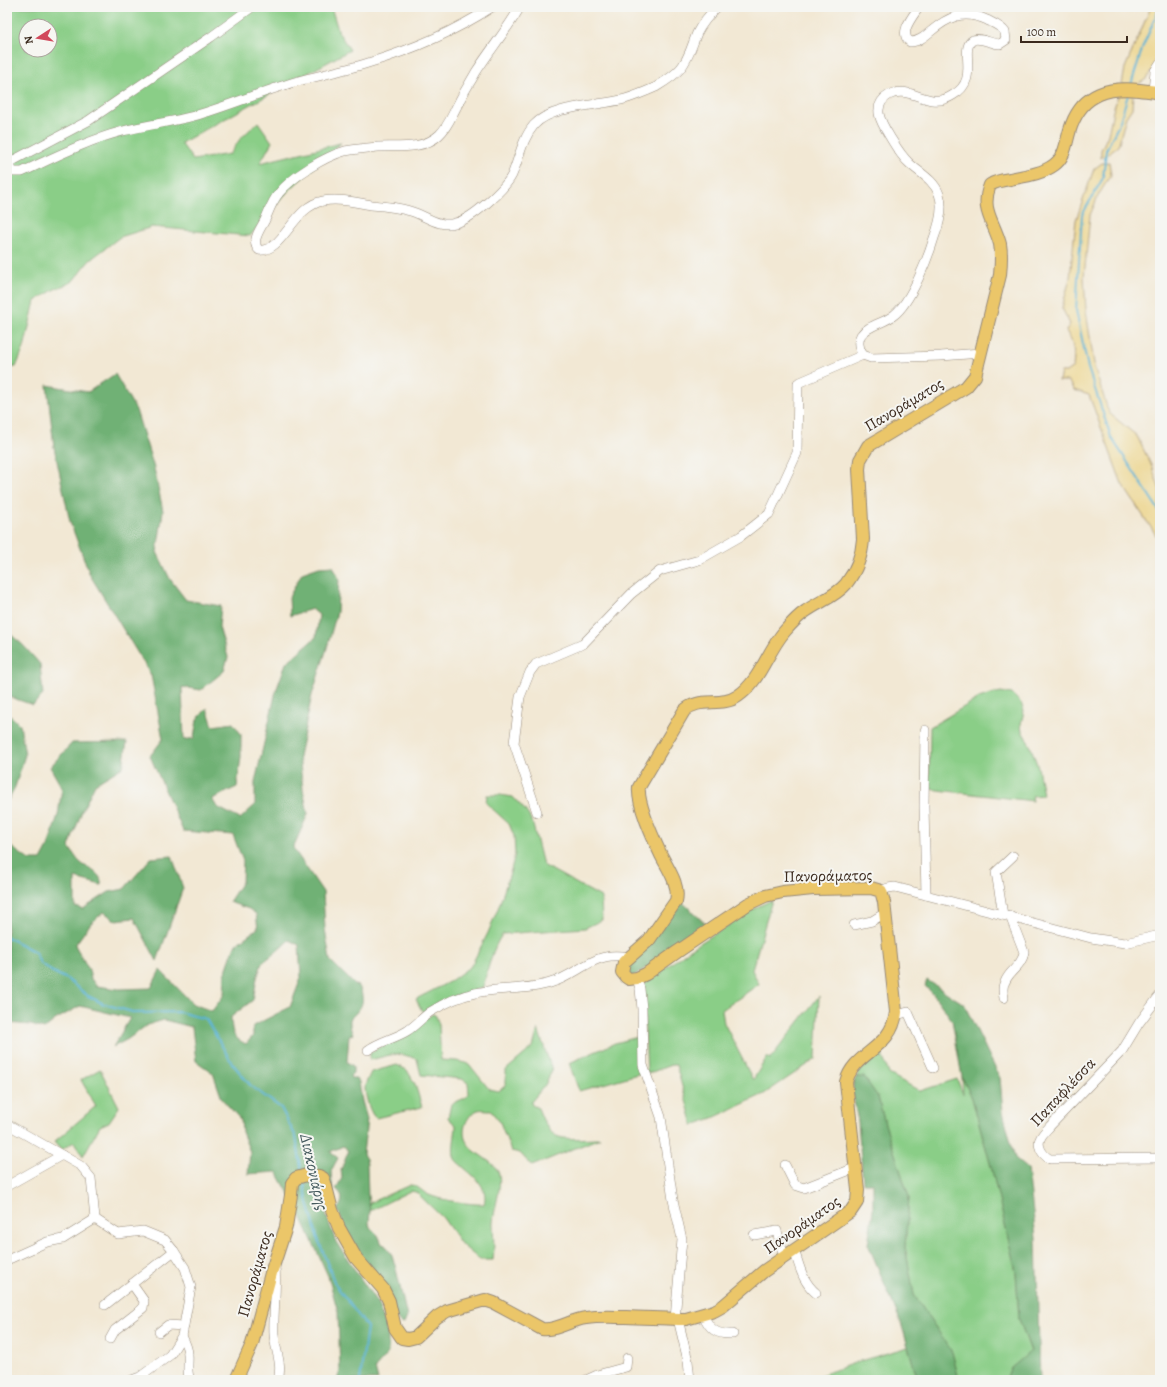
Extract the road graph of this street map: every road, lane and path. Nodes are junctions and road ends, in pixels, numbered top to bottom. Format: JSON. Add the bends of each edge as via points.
{"nodes":[{"id":1,"x":252,"y":7,"type":"edge"},
{"id":2,"x":492,"y":7,"type":"edge"},
{"id":3,"x":520,"y":7,"type":"edge"},
{"id":4,"x":717,"y":7,"type":"edge"},
{"id":5,"x":919,"y":7,"type":"edge"},
{"id":6,"x":1160,"y":63,"type":"edge"},
{"id":7,"x":1156,"y":92,"type":"edge"},
{"id":8,"x":980,"y":353,"type":"junction"},
{"id":9,"x":863,"y":355,"type":"junction"},
{"id":10,"x":925,"y":730,"type":"dead end"},
{"id":11,"x":537,"y":812,"type":"dead end"},
{"id":12,"x":1014,"y":856,"type":"dead end"},
{"id":13,"x":881,"y":891,"type":"junction"},
{"id":14,"x":926,"y":895,"type":"junction"},
{"id":15,"x":885,"y":913,"type":"junction"},
{"id":16,"x":1006,"y":916,"type":"junction"},
{"id":17,"x":854,"y":925,"type":"dead end"},
{"id":18,"x":1160,"y":935,"type":"edge"},
{"id":19,"x":629,"y":957,"type":"junction"},
{"id":20,"x":637,"y":978,"type":"junction"},
{"id":21,"x":1160,"y":995,"type":"edge"},
{"id":22,"x":1004,"y":998,"type":"dead end"},
{"id":23,"x":896,"y":1015,"type":"junction"},
{"id":24,"x":368,"y":1050,"type":"dead end"},
{"id":25,"x":933,"y":1068,"type":"dead end"},
{"id":26,"x":7,"y":1124,"type":"edge"},
{"id":27,"x":62,"y":1155,"type":"junction"},
{"id":28,"x":1160,"y":1158,"type":"edge"},
{"id":29,"x":785,"y":1165,"type":"dead end"},
{"id":30,"x":855,"y":1168,"type":"junction"},
{"id":31,"x":7,"y":1186,"type":"edge"},
{"id":32,"x":95,"y":1219,"type":"junction"},
{"id":33,"x":754,"y":1235,"type":"dead end"},
{"id":34,"x":174,"y":1250,"type":"junction"},
{"id":35,"x":789,"y":1253,"type":"junction"},
{"id":36,"x":7,"y":1260,"type":"edge"},
{"id":37,"x":274,"y":1263,"type":"junction"},
{"id":38,"x":132,"y":1284,"type":"junction"},
{"id":39,"x":816,"y":1293,"type":"dead end"},
{"id":40,"x":105,"y":1305,"type":"dead end"},
{"id":41,"x":703,"y":1314,"type":"junction"},
{"id":42,"x":677,"y":1319,"type":"junction"},
{"id":43,"x":184,"y":1326,"type":"junction"},
{"id":44,"x":159,"y":1332,"type":"dead end"},
{"id":45,"x":733,"y":1334,"type":"dead end"},
{"id":46,"x":182,"y":1336,"type":"junction"},
{"id":47,"x":110,"y":1339,"type":"dead end"},
{"id":48,"x":627,"y":1358,"type":"dead end"},
{"id":49,"x":138,"y":1379,"type":"edge"},
{"id":50,"x":190,"y":1380,"type":"edge"},
{"id":51,"x":236,"y":1380,"type":"edge"},
{"id":52,"x":278,"y":1380,"type":"edge"},
{"id":53,"x":586,"y":1380,"type":"edge"},
{"id":54,"x":690,"y":1380,"type":"edge"}],
"edges":[{"from":1,"to":2,"type":"street","via":[[88,121],[14,160],[11,164],[13,172],[22,172],[81,145],[124,130],[195,115],[266,90],[404,51],[474,19]]},
{"from":3,"to":4,"type":"street","via":[[476,72],[439,136],[417,146],[378,147],[345,152],[308,170],[278,194],[270,206],[257,237],[258,250],[269,249],[302,212],[310,205],[322,201],[336,200],[404,210],[445,224],[456,224],[466,219],[504,187],[511,177],[526,138],[533,126],[542,118],[560,110],[626,98],[656,87],[680,69],[704,20]]},
{"from":5,"to":9,"type":"street","via":[[905,32],[910,42],[918,40],[940,23],[965,14],[980,17],[997,25],[1005,32],[1006,40],[1000,44],[978,40],[970,43],[967,52],[967,78],[960,91],[951,97],[933,100],[894,93],[887,96],[880,106],[881,123],[896,148],[932,183],[941,203],[939,222],[931,248],[917,280],[900,310],[862,334],[859,346]]},
{"from":6,"to":7,"type":"street","via":[[1156,71]]},
{"from":7,"to":8,"type":"main road","via":[[1118,89],[1098,94],[1081,107],[1072,123],[1065,149],[1056,164],[1043,172],[990,185],[986,203],[1002,254]]},
{"from":8,"to":9,"type":"street","via":[[881,358],[868,358]]},
{"from":8,"to":19,"type":"main road","name":"Πανοράματος","via":[[975,376],[966,387],[874,442],[864,452],[859,468],[862,549],[856,568],[845,584],[837,592],[804,612],[783,633],[747,689],[732,700],[703,702],[687,707],[672,730],[639,787],[639,793],[644,813],[678,895],[649,940]]},
{"from":9,"to":11,"type":"street","via":[[798,383],[798,454],[769,514],[741,536],[699,560],[660,571],[631,594],[583,644],[536,664],[530,672],[520,697],[514,743]]},
{"from":10,"to":14,"type":"street"},
{"from":12,"to":16,"type":"street","via":[[996,872]]},
{"from":13,"to":14,"type":"street","via":[[895,887]]},
{"from":13,"to":15,"type":"main road","name":"Πανοράματος"},
{"from":13,"to":20,"type":"main road","name":"Πανοράματος","via":[[871,888],[813,889],[765,896],[748,904]]},
{"from":14,"to":16,"type":"street"},
{"from":15,"to":17,"type":"street","via":[[872,921]]},
{"from":15,"to":23,"type":"main road","name":"Πανοράματος"},
{"from":16,"to":18,"type":"street","via":[[1124,944]]},
{"from":16,"to":22,"type":"street","via":[[1024,952],[1021,964],[1005,982]]},
{"from":19,"to":20,"type":"main road","via":[[624,962],[622,972],[629,979]]},
{"from":19,"to":24,"type":"street","via":[[606,956],[552,983],[466,995],[430,1012],[407,1031]]},
{"from":20,"to":42,"type":"street","via":[[642,1009],[643,1065],[661,1117],[673,1200],[682,1239]]},
{"from":21,"to":28,"type":"street","name":"Παπαφλέσσα","via":[[1122,1051],[1050,1126],[1040,1137],[1039,1142],[1042,1153],[1050,1159]]},
{"from":23,"to":25,"type":"street","via":[[908,1012]]},
{"from":23,"to":30,"type":"main road","name":"Πανοράματος","via":[[888,1036],[856,1065],[847,1078]]},
{"from":26,"to":27,"type":"street"},
{"from":27,"to":31,"type":"street"},
{"from":27,"to":32,"type":"street","via":[[80,1166],[91,1178]]},
{"from":29,"to":30,"type":"street","via":[[795,1185],[804,1188]]},
{"from":30,"to":35,"type":"main road","name":"Πανοράματος","via":[[857,1198],[854,1208]]},
{"from":32,"to":34,"type":"street","via":[[118,1234],[143,1231],[165,1240]]},
{"from":32,"to":36,"type":"street","via":[[63,1240],[47,1242]]},
{"from":33,"to":35,"type":"street","via":[[776,1231]]},
{"from":34,"to":38,"type":"street"},
{"from":34,"to":43,"type":"street","via":[[185,1268],[191,1287]]},
{"from":35,"to":39,"type":"street","via":[[808,1287]]},
{"from":35,"to":41,"type":"main road","name":"Πανοράματος","via":[[719,1309]]},
{"from":37,"to":42,"type":"main road","name":"Πανοράματος","via":[[286,1227],[292,1184],[296,1178],[319,1176],[325,1183],[339,1228],[356,1258],[385,1293],[395,1328],[404,1338],[416,1337],[444,1312],[485,1300],[494,1302],[549,1330],[587,1318]]},
{"from":37,"to":51,"type":"main road","name":"Πανοράματος","via":[[252,1344]]},
{"from":37,"to":52,"type":"street","via":[[274,1332],[280,1362]]},
{"from":38,"to":40,"type":"street"},
{"from":38,"to":47,"type":"street","via":[[144,1301],[143,1308],[114,1330]]},
{"from":41,"to":42,"type":"main road","name":"Πανοράματος"},
{"from":41,"to":45,"type":"street","via":[[713,1330]]},
{"from":42,"to":54,"type":"street","via":[[688,1361]]},
{"from":43,"to":44,"type":"street","via":[[168,1325]]},
{"from":43,"to":46,"type":"street"},
{"from":46,"to":49,"type":"street","via":[[170,1355]]},
{"from":46,"to":50,"type":"street","via":[[188,1354]]},
{"from":48,"to":53,"type":"street","via":[[626,1367]]}]}
